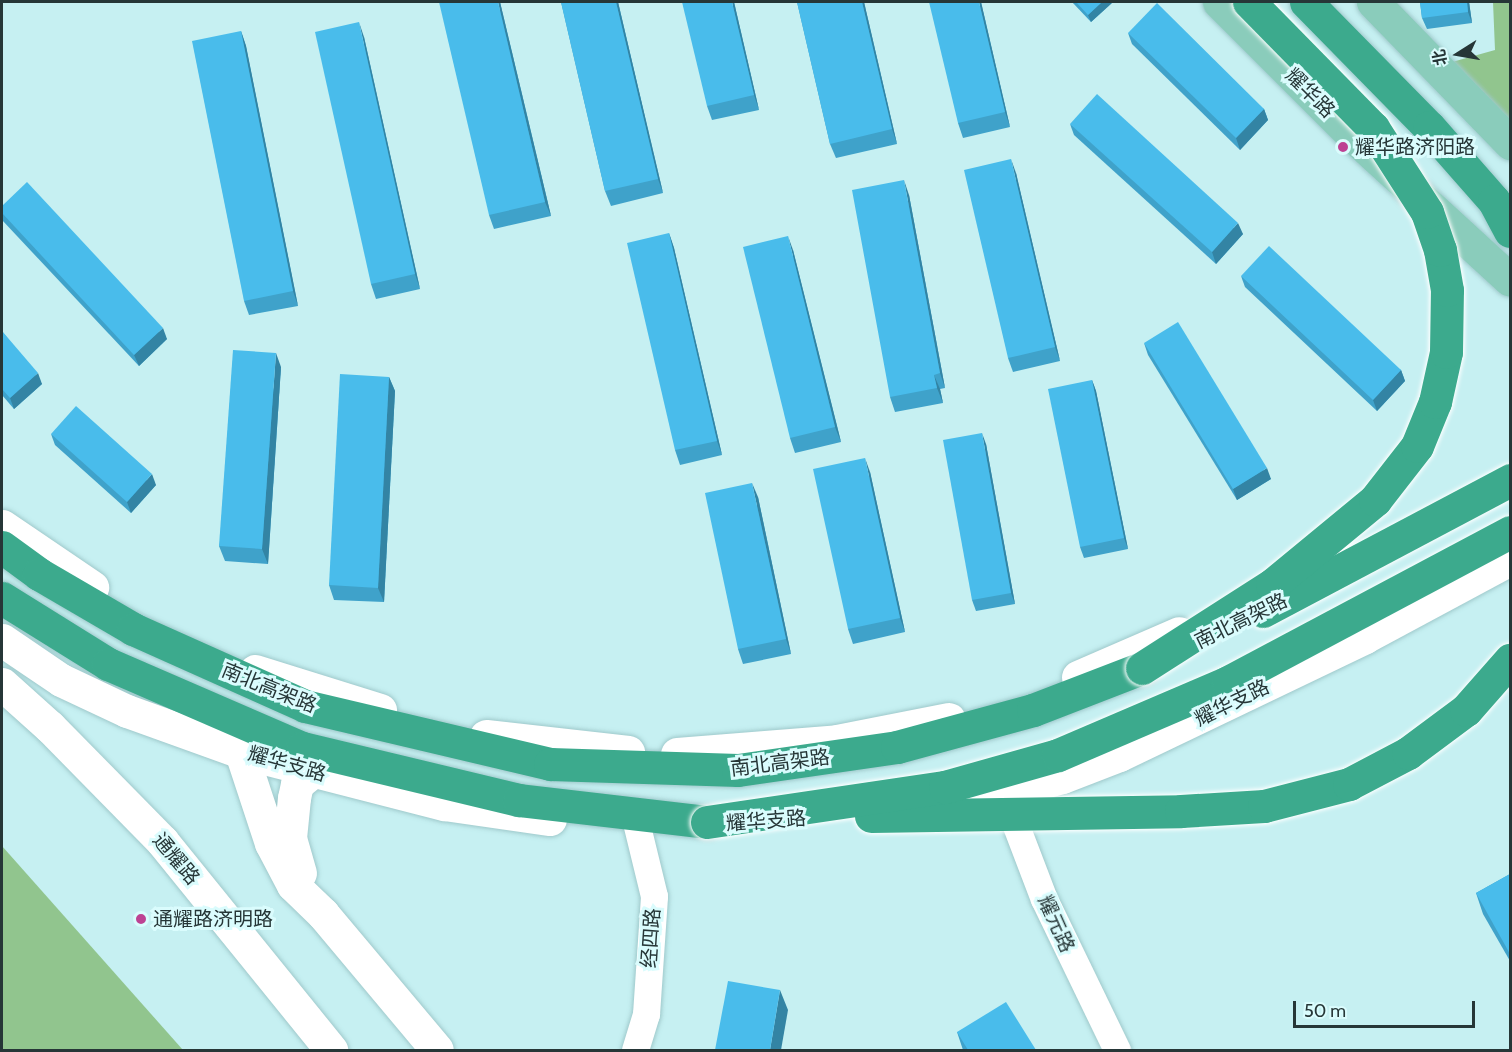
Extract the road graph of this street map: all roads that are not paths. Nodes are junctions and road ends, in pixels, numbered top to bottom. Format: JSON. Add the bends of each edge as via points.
{"nodes":[{"id":1,"x":1219,"y":2,"type":"edge"},
{"id":2,"x":1249,"y":2,"type":"edge"},
{"id":3,"x":1306,"y":2,"type":"edge"},
{"id":4,"x":1373,"y":2,"type":"edge"},
{"id":5,"x":1510,"y":143,"type":"edge"},
{"id":6,"x":1510,"y":231,"type":"edge"},
{"id":7,"x":1510,"y":280,"type":"edge"},
{"id":8,"x":1510,"y":463,"type":"edge"},
{"id":9,"x":1510,"y":480,"type":"edge"},
{"id":10,"x":2,"y":526,"type":"edge"},
{"id":11,"x":1510,"y":532,"type":"edge"},
{"id":12,"x":2,"y":547,"type":"edge"},
{"id":13,"x":1510,"y":559,"type":"edge"},
{"id":14,"x":2,"y":598,"type":"edge"},
{"id":15,"x":2,"y":640,"type":"edge"},
{"id":16,"x":1510,"y":660,"type":"edge"},
{"id":17,"x":1142,"y":668,"type":"junction"},
{"id":18,"x":2,"y":684,"type":"edge"},
{"id":19,"x":241,"y":752,"type":"junction"},
{"id":20,"x":312,"y":772,"type":"junction"},
{"id":21,"x":1003,"y":793,"type":"junction"},
{"id":22,"x":707,"y":822,"type":"junction"},
{"id":23,"x":637,"y":826,"type":"junction"},
{"id":24,"x":323,"y":914,"type":"junction"},
{"id":25,"x":331,"y":1050,"type":"edge"},
{"id":26,"x":437,"y":1050,"type":"edge"},
{"id":27,"x":635,"y":1050,"type":"edge"},
{"id":28,"x":1117,"y":1050,"type":"edge"}],
"edges":[{"from":1,"to":7,"type":"main road","name":"耀华路","via":[[1352,135]]},
{"from":2,"to":17,"type":"highway","bridge":true,"via":[[1372,128],[1427,212],[1440,250],[1447,290],[1446,352],[1436,402],[1417,446],[1375,500],[1272,585]]},
{"from":3,"to":6,"type":"highway","via":[[1429,127],[1494,201]]},
{"from":4,"to":5,"type":"main road"},
{"from":8,"to":10,"type":"street","via":[[1319,569],[1057,686],[976,714],[837,741],[700,755],[600,751],[499,739],[378,709],[260,673],[152,624]]},
{"from":9,"to":17,"type":"highway","name":"南北高架路","bridge":true,"via":[[1234,627]]},
{"from":11,"to":22,"type":"highway","bridge":true,"via":[[1228,682],[1058,755],[945,787]]},
{"from":12,"to":17,"type":"highway","name":"南北高架路","via":[[39,574],[134,629],[305,706],[549,764],[738,770],[897,747],[1033,710]]},
{"from":13,"to":21,"type":"street","name":"耀华支路","via":[[1197,721],[1062,777]]},
{"from":14,"to":22,"type":"highway","via":[[108,664],[302,748],[519,801]]},
{"from":15,"to":19,"type":"street","name":"耀华支路","via":[[61,680],[127,711]]},
{"from":16,"to":22,"type":"highway","bridge":true,"via":[[1466,711],[1408,753],[1349,784],[1264,806]]},
{"from":18,"to":25,"type":"street","name":"通耀路","via":[[162,841]]},
{"from":19,"to":20,"type":"street","name":"耀华支路"},
{"from":19,"to":24,"type":"street","via":[[271,843],[293,885]]},
{"from":20,"to":23,"type":"street","name":"耀华支路","via":[[468,808]]},
{"from":20,"to":24,"type":"street","via":[[297,784],[290,838],[300,872]]},
{"from":21,"to":23,"type":"street","name":"耀华支路","via":[[767,822]]},
{"from":21,"to":28,"type":"street","name":"耀元路","via":[[1044,899]]},
{"from":23,"to":27,"type":"street","name":"经四路","via":[[654,896],[646,1014]]},
{"from":24,"to":26,"type":"street"}]}
